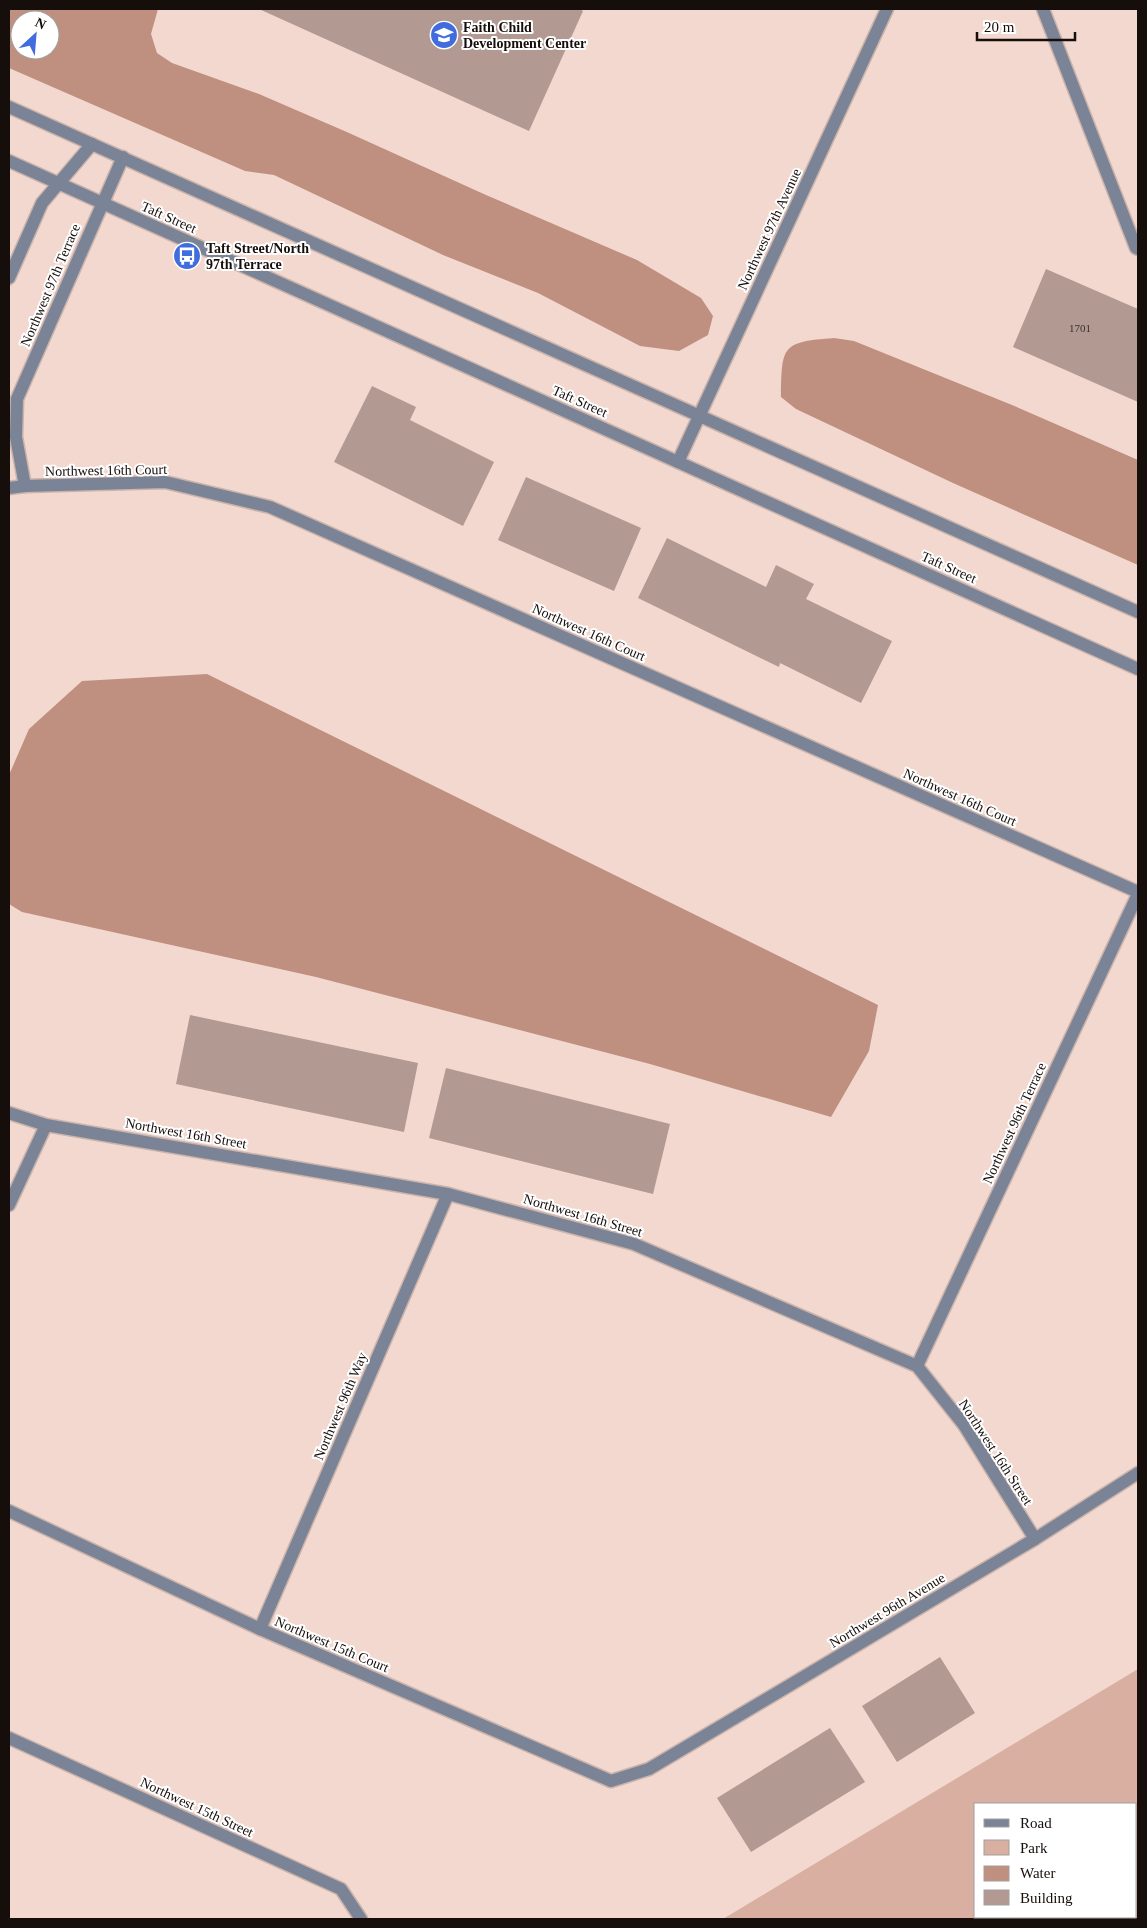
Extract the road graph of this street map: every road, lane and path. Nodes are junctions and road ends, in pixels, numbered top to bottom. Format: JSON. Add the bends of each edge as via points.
{"nodes":[{"id":1,"x":886,"y":9,"type":"edge"},
{"id":2,"x":1043,"y":9,"type":"edge"},
{"id":3,"x":9,"y":107,"type":"edge"},
{"id":4,"x":92,"y":144,"type":"junction"},
{"id":5,"x":123,"y":157,"type":"junction"},
{"id":6,"x":9,"y":162,"type":"edge"},
{"id":7,"x":58,"y":184,"type":"junction"},
{"id":8,"x":102,"y":203,"type":"junction"},
{"id":9,"x":1138,"y":249,"type":"edge"},
{"id":10,"x":9,"y":278,"type":"edge"},
{"id":11,"x":700,"y":415,"type":"junction"},
{"id":12,"x":678,"y":462,"type":"junction"},
{"id":13,"x":25,"y":486,"type":"junction"},
{"id":14,"x":9,"y":488,"type":"edge"},
{"id":15,"x":1138,"y":612,"type":"edge"},
{"id":16,"x":1138,"y":669,"type":"edge"},
{"id":17,"x":1138,"y":893,"type":"edge"},
{"id":18,"x":9,"y":1113,"type":"edge"},
{"id":19,"x":46,"y":1125,"type":"junction"},
{"id":20,"x":448,"y":1194,"type":"junction"},
{"id":21,"x":9,"y":1205,"type":"edge"},
{"id":22,"x":917,"y":1366,"type":"junction"},
{"id":23,"x":1138,"y":1473,"type":"edge"},
{"id":24,"x":9,"y":1511,"type":"edge"},
{"id":25,"x":1035,"y":1539,"type":"junction"},
{"id":26,"x":260,"y":1630,"type":"junction"},
{"id":27,"x":9,"y":1738,"type":"edge"},
{"id":28,"x":650,"y":1769,"type":"joint"},
{"id":29,"x":361,"y":1919,"type":"edge"}],
"edges":[{"from":1,"to":11,"type":"street","name":"Northwest 97th Avenue"},
{"from":2,"to":9,"type":"street"},
{"from":3,"to":4,"type":"street"},
{"from":4,"to":5,"type":"street"},
{"from":4,"to":7,"type":"street"},
{"from":5,"to":8,"type":"street","name":"Northwest 97th Terrace"},
{"from":5,"to":11,"type":"street"},
{"from":6,"to":7,"type":"street","name":"Taft Street"},
{"from":7,"to":8,"type":"street","name":"Taft Street"},
{"from":7,"to":10,"type":"street","via":[[42,204]]},
{"from":8,"to":12,"type":"street","name":"Taft Street"},
{"from":8,"to":13,"type":"street","name":"Northwest 97th Terrace","via":[[17,398],[16,437]]},
{"from":11,"to":12,"type":"street","name":"Northwest 97th Avenue"},
{"from":11,"to":15,"type":"street"},
{"from":12,"to":16,"type":"street","name":"Taft Street"},
{"from":13,"to":14,"type":"street","name":"Northwest 16th Court"},
{"from":13,"to":17,"type":"street","name":"Northwest 16th Court","via":[[165,482],[270,507]]},
{"from":17,"to":22,"type":"street","name":"Northwest 96th Terrace"},
{"from":18,"to":19,"type":"street"},
{"from":19,"to":20,"type":"street","name":"Northwest 16th Street"},
{"from":19,"to":21,"type":"street"},
{"from":20,"to":22,"type":"street","name":"Northwest 16th Street","via":[[634,1244]]},
{"from":20,"to":26,"type":"street","name":"Northwest 96th Way"},
{"from":22,"to":25,"type":"street","name":"Northwest 16th Street","via":[[964,1425]]},
{"from":23,"to":25,"type":"street","name":"Northwest 96th Avenue"},
{"from":24,"to":26,"type":"street","name":"Northwest 15th Court"},
{"from":25,"to":28,"type":"street","name":"Northwest 96th Avenue"},
{"from":26,"to":28,"type":"street","name":"Northwest 15th Court","via":[[611,1781]]},
{"from":27,"to":29,"type":"street","name":"Northwest 15th Street","via":[[340,1889]]}]}
